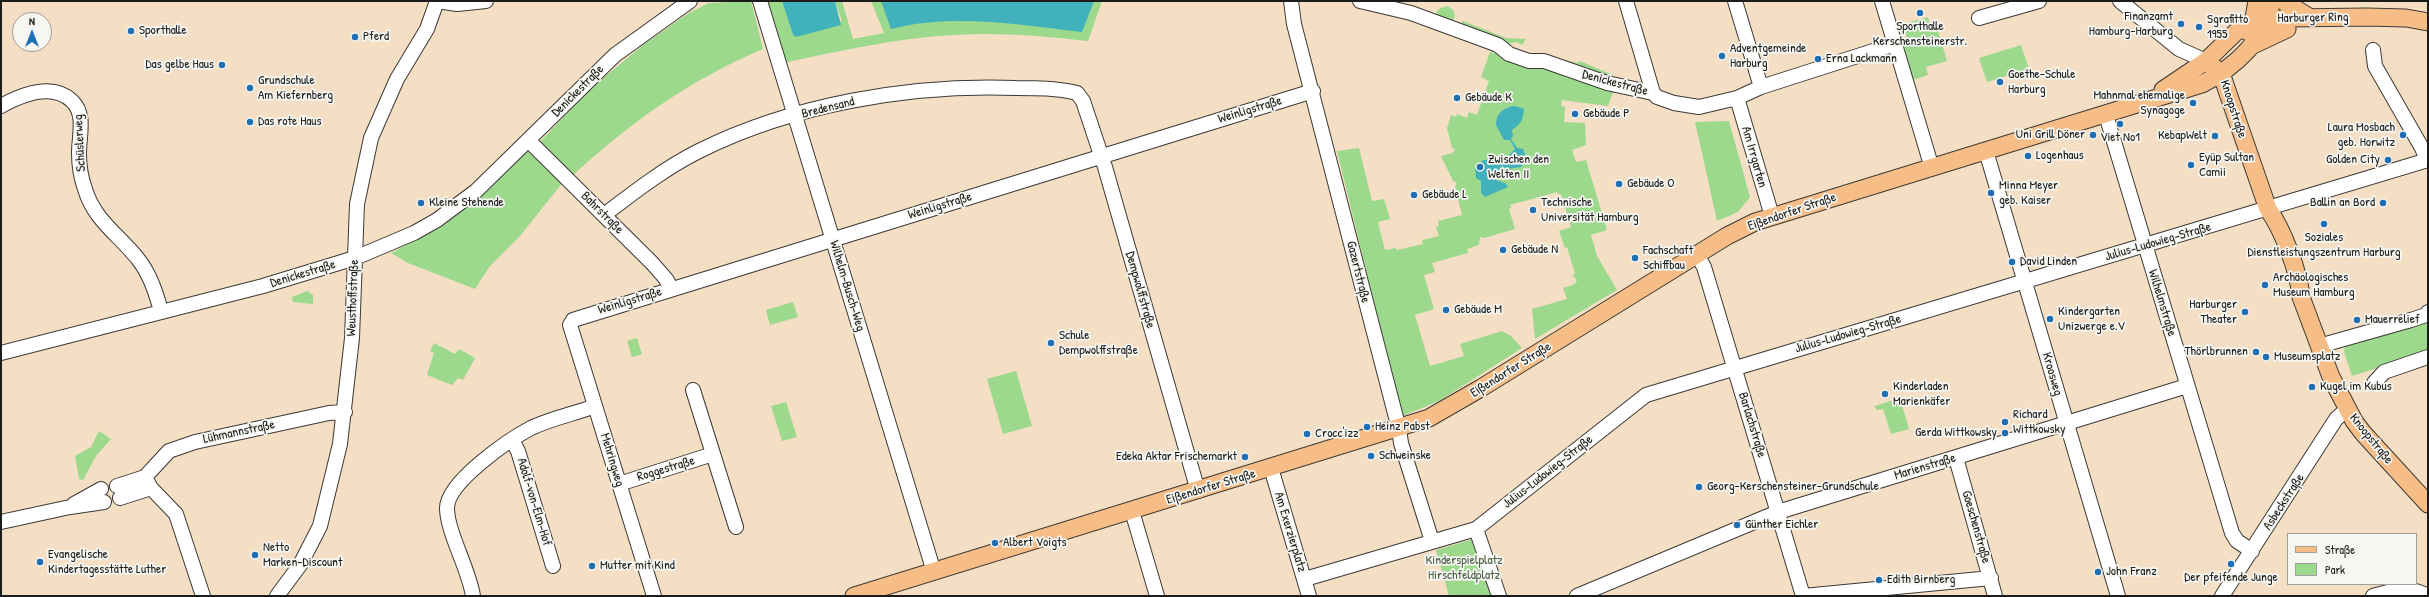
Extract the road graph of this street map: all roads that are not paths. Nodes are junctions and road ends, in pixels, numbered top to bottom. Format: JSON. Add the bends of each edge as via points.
{"nodes":[{"id":1,"x":437,"y":1,"type":"edge"},
{"id":2,"x":486,"y":1,"type":"edge"},
{"id":3,"x":690,"y":1,"type":"edge"},
{"id":4,"x":760,"y":1,"type":"edge"},
{"id":5,"x":1291,"y":1,"type":"edge"},
{"id":6,"x":1360,"y":1,"type":"edge"},
{"id":7,"x":1626,"y":1,"type":"edge"},
{"id":8,"x":1735,"y":1,"type":"edge"},
{"id":9,"x":1882,"y":1,"type":"edge"},
{"id":10,"x":2039,"y":1,"type":"edge"},
{"id":11,"x":2120,"y":1,"type":"edge"},
{"id":12,"x":2271,"y":1,"type":"edge"},
{"id":13,"x":2283,"y":1,"type":"edge"},
{"id":14,"x":2309,"y":17,"type":"junction"},
{"id":15,"x":2366,"y":17,"type":"junction"},
{"id":16,"x":1979,"y":18,"type":"dead end"},
{"id":17,"x":2256,"y":18,"type":"edge"},
{"id":18,"x":2428,"y":22,"type":"edge"},
{"id":19,"x":2287,"y":29,"type":"junction"},
{"id":20,"x":1895,"y":44,"type":"junction"},
{"id":21,"x":2249,"y":47,"type":"junction"},
{"id":22,"x":2372,"y":50,"type":"dead end"},
{"id":23,"x":2206,"y":61,"type":"junction"},
{"id":24,"x":2221,"y":73,"type":"junction"},
{"id":25,"x":1762,"y":86,"type":"junction"},
{"id":26,"x":1313,"y":91,"type":"junction"},
{"id":27,"x":1077,"y":93,"type":"joint"},
{"id":28,"x":1653,"y":93,"type":"junction"},
{"id":29,"x":1737,"y":98,"type":"junction"},
{"id":30,"x":2148,"y":100,"type":"junction"},
{"id":31,"x":1,"y":106,"type":"edge"},
{"id":32,"x":2106,"y":115,"type":"junction"},
{"id":33,"x":793,"y":116,"type":"junction"},
{"id":34,"x":529,"y":141,"type":"junction"},
{"id":35,"x":1986,"y":151,"type":"junction"},
{"id":36,"x":1100,"y":156,"type":"junction"},
{"id":37,"x":2427,"y":160,"type":"edge"},
{"id":38,"x":1932,"y":168,"type":"junction"},
{"id":39,"x":2268,"y":209,"type":"junction"},
{"id":40,"x":604,"y":215,"type":"junction"},
{"id":41,"x":1772,"y":216,"type":"junction"},
{"id":42,"x":833,"y":239,"type":"junction"},
{"id":43,"x":2145,"y":245,"type":"junction"},
{"id":44,"x":1697,"y":255,"type":"junction"},
{"id":45,"x":355,"y":258,"type":"junction"},
{"id":46,"x":2025,"y":281,"type":"junction"},
{"id":47,"x":670,"y":288,"type":"junction"},
{"id":48,"x":161,"y":311,"type":"junction"},
{"id":49,"x":2427,"y":314,"type":"edge"},
{"id":50,"x":570,"y":325,"type":"joint"},
{"id":51,"x":2319,"y":346,"type":"junction"},
{"id":52,"x":1,"y":353,"type":"edge"},
{"id":53,"x":2428,"y":357,"type":"edge"},
{"id":54,"x":1734,"y":367,"type":"junction"},
{"id":55,"x":2374,"y":383,"type":"dead end"},
{"id":56,"x":2187,"y":386,"type":"junction"},
{"id":57,"x":693,"y":390,"type":"dead end"},
{"id":58,"x":595,"y":406,"type":"junction"},
{"id":59,"x":2347,"y":409,"type":"junction"},
{"id":60,"x":345,"y":412,"type":"junction"},
{"id":61,"x":2067,"y":424,"type":"junction"},
{"id":62,"x":1399,"y":429,"type":"junction"},
{"id":63,"x":512,"y":440,"type":"junction"},
{"id":64,"x":713,"y":454,"type":"junction"},
{"id":65,"x":1956,"y":458,"type":"junction"},
{"id":66,"x":1271,"y":468,"type":"junction"},
{"id":67,"x":148,"y":483,"type":"junction"},
{"id":68,"x":619,"y":484,"type":"junction"},
{"id":69,"x":1198,"y":491,"type":"junction"},
{"id":70,"x":118,"y":492,"type":"dead end"},
{"id":71,"x":102,"y":496,"type":"dead end"},
{"id":72,"x":2428,"y":504,"type":"edge"},
{"id":73,"x":1132,"y":511,"type":"junction"},
{"id":74,"x":1778,"y":512,"type":"junction"},
{"id":75,"x":1,"y":522,"type":"edge"},
{"id":76,"x":736,"y":527,"type":"dead end"},
{"id":77,"x":1476,"y":529,"type":"junction"},
{"id":78,"x":1432,"y":542,"type":"junction"},
{"id":79,"x":2252,"y":551,"type":"junction"},
{"id":80,"x":553,"y":566,"type":"dead end"},
{"id":81,"x":934,"y":572,"type":"junction"},
{"id":82,"x":1990,"y":578,"type":"junction"},
{"id":83,"x":1305,"y":579,"type":"junction"},
{"id":84,"x":467,"y":595,"type":"edge"},
{"id":85,"x":203,"y":596,"type":"edge"},
{"id":86,"x":277,"y":596,"type":"edge"},
{"id":87,"x":654,"y":596,"type":"edge"},
{"id":88,"x":854,"y":596,"type":"edge"},
{"id":89,"x":1157,"y":596,"type":"edge"},
{"id":90,"x":1309,"y":596,"type":"edge"},
{"id":91,"x":1499,"y":596,"type":"edge"},
{"id":92,"x":1577,"y":596,"type":"edge"},
{"id":93,"x":1803,"y":596,"type":"edge"},
{"id":94,"x":1995,"y":596,"type":"edge"},
{"id":95,"x":2118,"y":596,"type":"edge"},
{"id":96,"x":2222,"y":596,"type":"edge"},
{"id":97,"x":2373,"y":596,"type":"edge"},
{"id":98,"x":2428,"y":596,"type":"edge"}],
"edges":[{"from":1,"to":2,"type":"street","via":[[457,4]]},
{"from":1,"to":45,"type":"street","name":"Weusthoffstraße","via":[[427,29],[397,79],[371,138],[359,190]]},
{"from":3,"to":34,"type":"street","name":"Denickestraße","via":[[616,55]]},
{"from":4,"to":33,"type":"street","name":"Wilhelm-Busch-Weg"},
{"from":5,"to":26,"type":"street","name":"Gazertstraße","via":[[1294,24]]},
{"from":6,"to":28,"type":"street","name":"Denickestraße","via":[[1417,15],[1498,45],[1509,54],[1530,61],[1544,61],[1607,83]]},
{"from":7,"to":28,"type":"street"},
{"from":8,"to":25,"type":"street"},
{"from":9,"to":20,"type":"street"},
{"from":10,"to":16,"type":"street"},
{"from":11,"to":23,"type":"street","via":[[2179,49]]},
{"from":12,"to":17,"type":"main road"},
{"from":13,"to":14,"type":"main road"},
{"from":14,"to":15,"type":"main road","name":"Harburger Ring"},
{"from":14,"to":17,"type":"main road","name":"Harburger Ring"},
{"from":15,"to":18,"type":"main road","name":"Harburger Ring","via":[[2406,18]]},
{"from":15,"to":19,"type":"main road","name":"Harburger Ring","via":[[2329,26]]},
{"from":17,"to":19,"type":"main road","name":"Harburger Ring","via":[[2279,29]]},
{"from":17,"to":21,"type":"main road"},
{"from":17,"to":23,"type":"main road"},
{"from":17,"to":24,"type":"main road","via":[[2225,59]]},
{"from":19,"to":21,"type":"main road"},
{"from":20,"to":25,"type":"street","name":"Denickestraße"},
{"from":20,"to":38,"type":"street"},
{"from":21,"to":24,"type":"main road"},
{"from":22,"to":37,"type":"street","via":[[2375,66]]},
{"from":23,"to":24,"type":"main road","name":"Knoopstraße"},
{"from":23,"to":30,"type":"main road","name":"Eißendorfer Straße"},
{"from":24,"to":30,"type":"main road","name":"Eißendorfer Straße","via":[[2202,84]]},
{"from":24,"to":39,"type":"main road","name":"Knoopstraße"},
{"from":25,"to":29,"type":"street","name":"Denickestraße"},
{"from":26,"to":36,"type":"street","name":"Weinligstraße"},
{"from":26,"to":62,"type":"street","name":"Gazertstraße"},
{"from":27,"to":33,"type":"street","name":"Bredensand","via":[[985,86],[924,90],[863,99]]},
{"from":27,"to":36,"type":"street","name":"Dempwolffstraße","via":[[1083,101]]},
{"from":28,"to":29,"type":"street","name":"Denickestraße","via":[[1663,99],[1692,107]]},
{"from":29,"to":41,"type":"street","name":"Am Irrgarten"},
{"from":30,"to":32,"type":"main road","name":"Eißendorfer Straße"},
{"from":31,"to":48,"type":"street","name":"Schüslerweg","via":[[21,96],[40,92],[60,94],[75,105],[80,118],[80,171],[87,197],[101,221],[143,266],[154,287]]},
{"from":32,"to":35,"type":"main road","name":"Eißendorfer Straße"},
{"from":32,"to":43,"type":"street","name":"Wilhelmstraße"},
{"from":33,"to":40,"type":"street","name":"Bredensand","via":[[699,151],[659,174]]},
{"from":33,"to":42,"type":"street","name":"Wilhelm-Busch-Weg"},
{"from":34,"to":40,"type":"street","name":"Bahrstraße"},
{"from":34,"to":45,"type":"street","name":"Denickestraße","via":[[487,182],[454,208],[414,233]]},
{"from":35,"to":38,"type":"main road","name":"Eißendorfer Straße"},
{"from":35,"to":46,"type":"street","name":"Kroosweg"},
{"from":36,"to":42,"type":"street","name":"Weinligstraße"},
{"from":36,"to":69,"type":"street","name":"Dempwolffstraße"},
{"from":37,"to":39,"type":"street","name":"Julius-Ludowieg-Straße"},
{"from":38,"to":41,"type":"main road","name":"Eißendorfer Straße"},
{"from":39,"to":43,"type":"street","name":"Julius-Ludowieg-Straße"},
{"from":39,"to":51,"type":"main road","name":"Knoopstraße","via":[[2268,225],[2289,281],[2301,298]]},
{"from":40,"to":47,"type":"street","name":"Bahrstraße","via":[[652,262]]},
{"from":41,"to":44,"type":"main road","name":"Eißendorfer Straße","via":[[1732,234]]},
{"from":42,"to":47,"type":"street","name":"Weinligstraße"},
{"from":42,"to":81,"type":"street","name":"Wilhelm-Busch-Weg"},
{"from":43,"to":46,"type":"street","name":"Julius-Ludowieg-Straße"},
{"from":43,"to":56,"type":"street","name":"Wilhelmstraße"},
{"from":44,"to":54,"type":"street","name":"Barlachstraße","via":[[1704,268]]},
{"from":44,"to":62,"type":"main road","name":"Eißendorfer Straße","via":[[1440,413]]},
{"from":45,"to":48,"type":"street","name":"Denickestraße","via":[[175,310]]},
{"from":45,"to":60,"type":"street","name":"Weusthoffstraße","via":[[353,323]]},
{"from":46,"to":54,"type":"street","name":"Julius-Ludowieg-Straße"},
{"from":46,"to":61,"type":"street","name":"Kroosweg"},
{"from":47,"to":50,"type":"street","name":"Weinligstraße","via":[[576,318]]},
{"from":48,"to":52,"type":"street","name":"Denickestraße"},
{"from":49,"to":51,"type":"street"},
{"from":50,"to":58,"type":"street","name":"Mehringweg"},
{"from":51,"to":59,"type":"main road","name":"Knoopstraße"},
{"from":53,"to":55,"type":"street","via":[[2384,372]]},
{"from":54,"to":74,"type":"street","name":"Barlachstraße"},
{"from":54,"to":77,"type":"street","name":"Julius-Ludowieg-Straße","via":[[1646,395]]},
{"from":56,"to":61,"type":"street","name":"Marienstraße"},
{"from":56,"to":79,"type":"street","name":"Wilhelmstraße","via":[[2232,533],[2237,541]]},
{"from":57,"to":64,"type":"street","name":"Roggestraße"},
{"from":58,"to":63,"type":"street","via":[[541,424]]},
{"from":58,"to":68,"type":"street","name":"Mehringweg"},
{"from":59,"to":72,"type":"main road","name":"Knoopstraße","via":[[2363,433]]},
{"from":59,"to":79,"type":"street","name":"Asbeckstraße","via":[[2336,419]]},
{"from":60,"to":67,"type":"street","name":"Lühmannstraße","via":[[329,412],[195,442],[169,451]]},
{"from":60,"to":86,"type":"street","name":"Weusthoffstraße","via":[[339,451],[320,526],[300,565]]},
{"from":61,"to":65,"type":"street","name":"Marienstraße"},
{"from":61,"to":95,"type":"street","name":"Kroosweg"},
{"from":62,"to":66,"type":"main road","name":"Eißendorfer Straße"},
{"from":62,"to":78,"type":"street","name":"Gazertstraße","via":[[1401,443]]},
{"from":63,"to":80,"type":"street","name":"Adolf-von-Elm-Hof","via":[[518,451]]},
{"from":63,"to":84,"type":"street","via":[[466,478],[447,503],[448,518]]},
{"from":64,"to":68,"type":"street","name":"Roggestraße"},
{"from":64,"to":76,"type":"street","name":"Roggestraße"},
{"from":65,"to":74,"type":"street","name":"Marienstraße"},
{"from":65,"to":82,"type":"street","name":"Goeschenstraße"},
{"from":66,"to":69,"type":"main road","name":"Eißendorfer Straße"},
{"from":66,"to":83,"type":"street","name":"Am Exerzierplatz"},
{"from":67,"to":70,"type":"street","name":"Lühmannstraße"},
{"from":67,"to":85,"type":"street","via":[[176,514]]},
{"from":68,"to":87,"type":"street","name":"Mehringweg"},
{"from":69,"to":73,"type":"main road","name":"Eißendorfer Straße"},
{"from":71,"to":75,"type":"street"},
{"from":73,"to":81,"type":"main road","name":"Eißendorfer Straße"},
{"from":73,"to":89,"type":"street"},
{"from":74,"to":92,"type":"street","name":"Marienstraße"},
{"from":74,"to":93,"type":"street","name":"Barlachstraße"},
{"from":77,"to":78,"type":"street","name":"Julius-Ludowieg-Straße"},
{"from":77,"to":91,"type":"street"},
{"from":78,"to":83,"type":"street","name":"Julius-Ludowieg-Straße"},
{"from":79,"to":96,"type":"street","name":"Asbeckstraße"},
{"from":81,"to":88,"type":"main road","name":"Eißendorfer Straße"},
{"from":82,"to":93,"type":"street"},
{"from":82,"to":94,"type":"street","name":"Goeschenstraße"},
{"from":83,"to":90,"type":"street","name":"Am Exerzierplatz"},
{"from":97,"to":98,"type":"street","via":[[2404,588],[2417,590]]}]}
